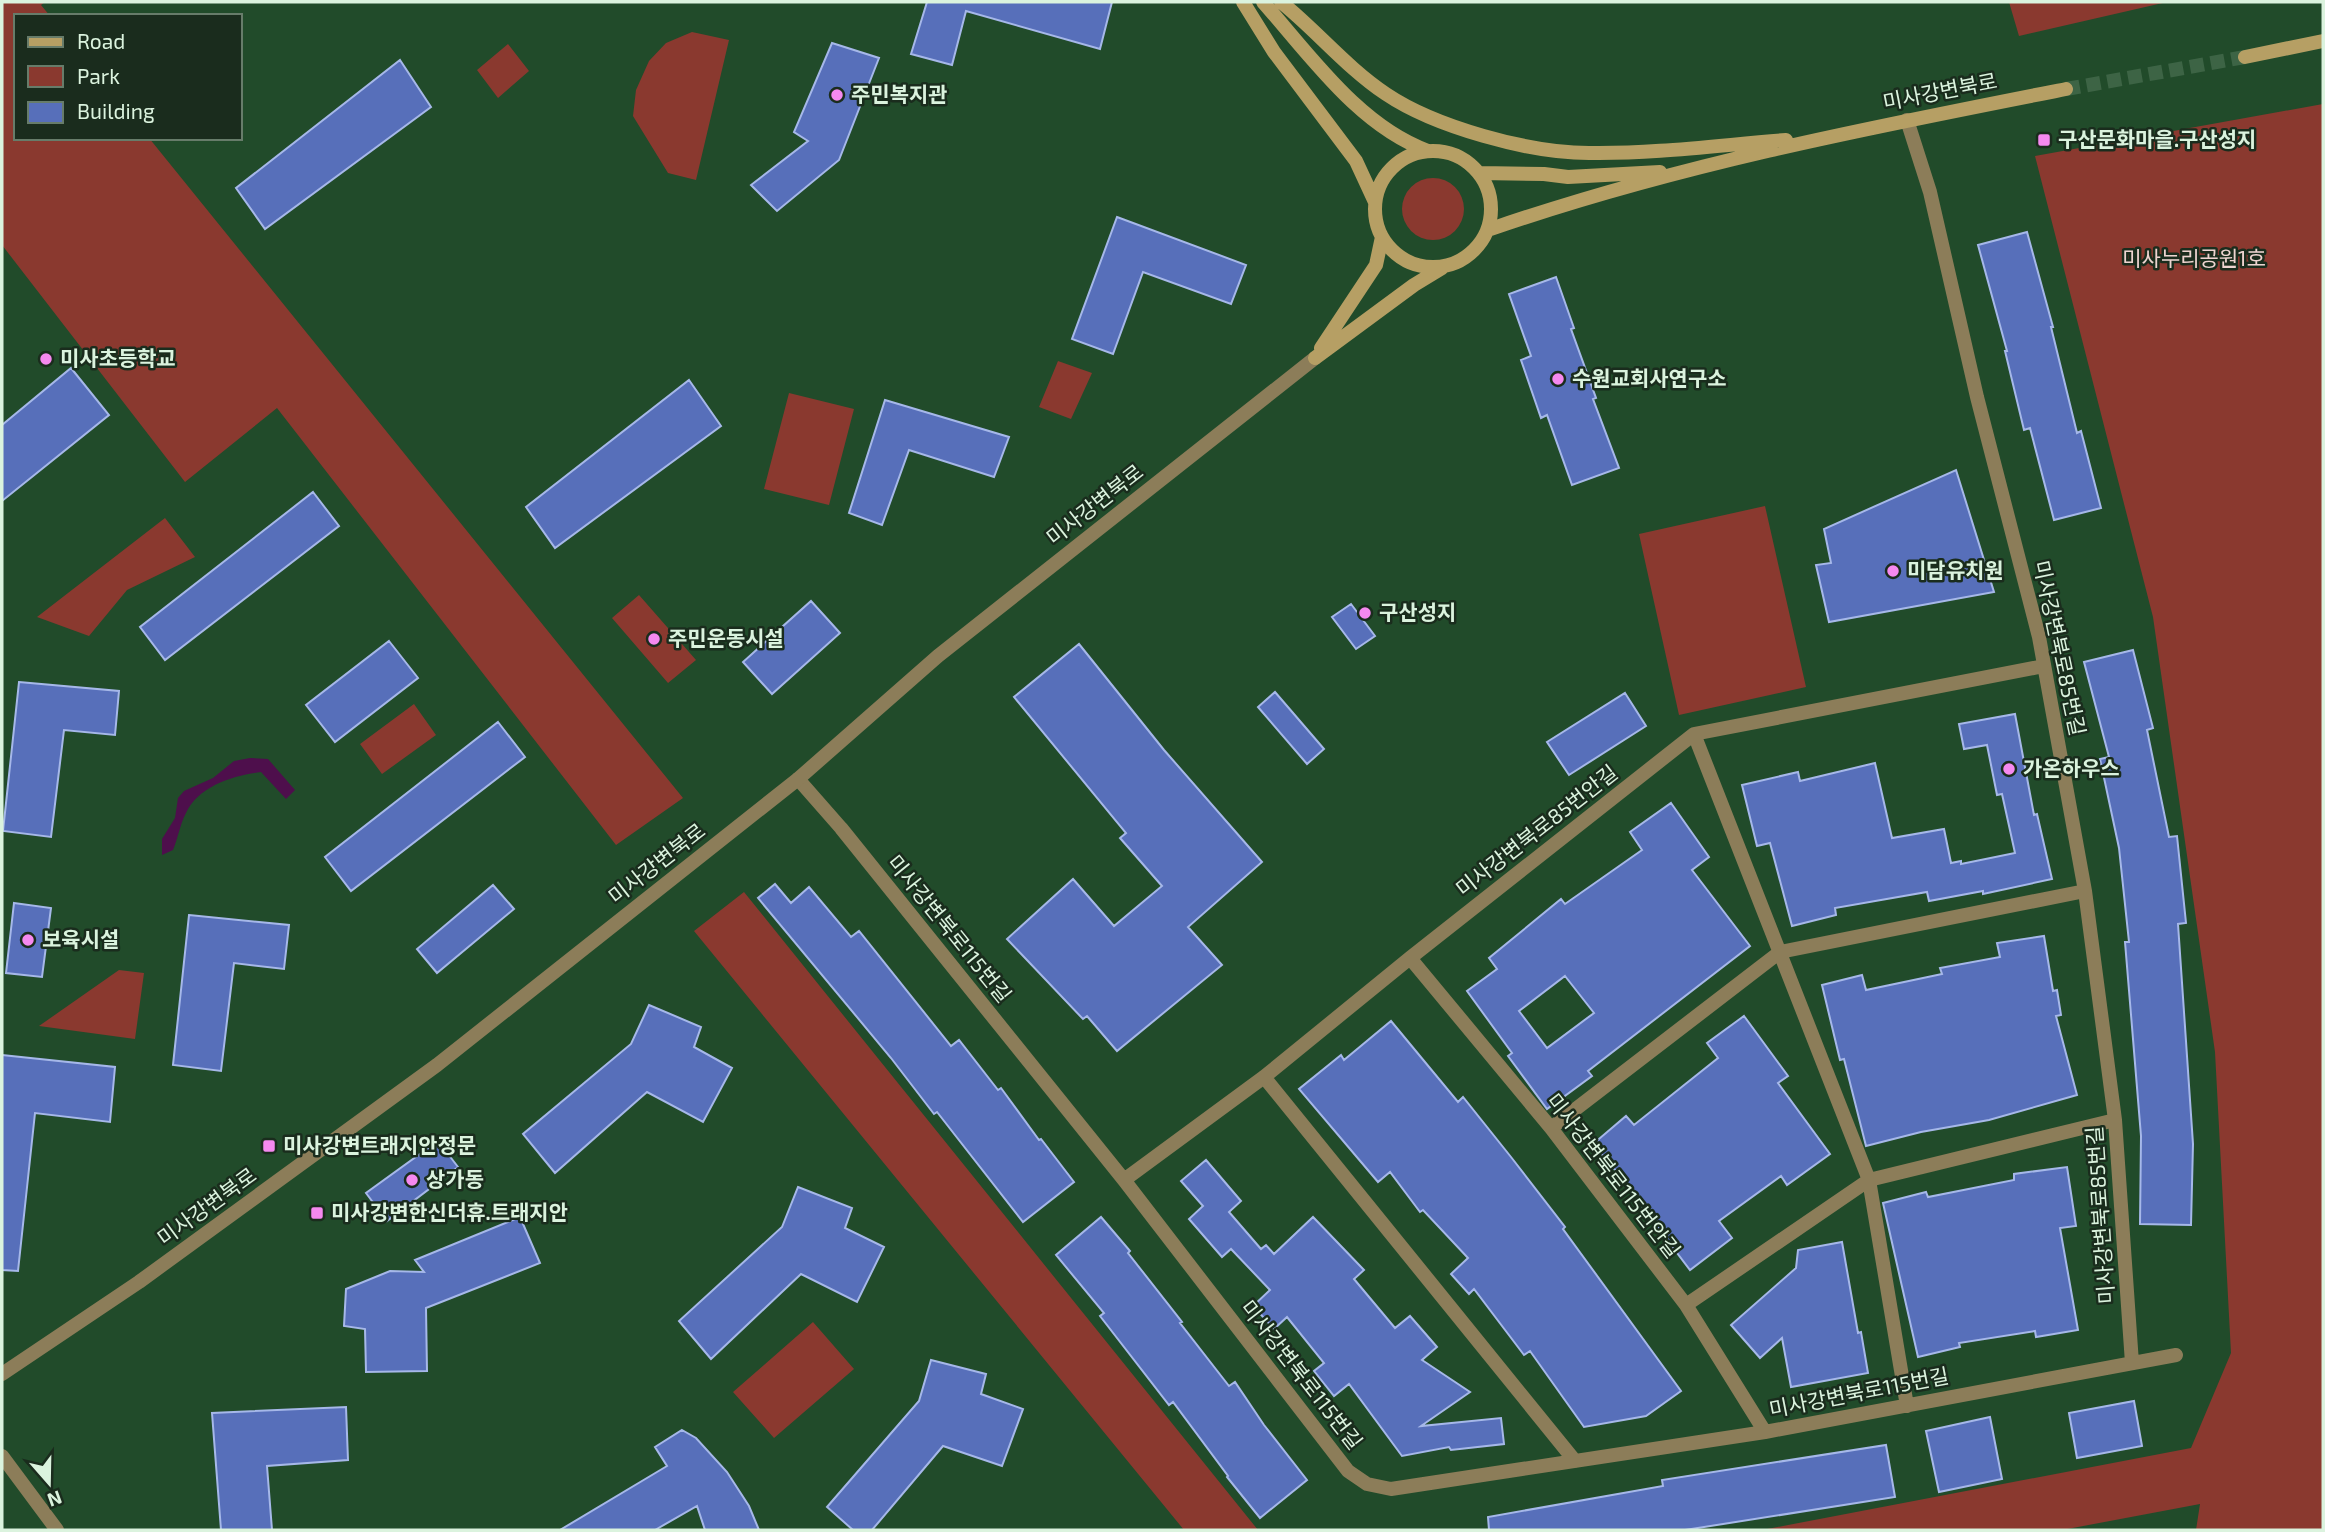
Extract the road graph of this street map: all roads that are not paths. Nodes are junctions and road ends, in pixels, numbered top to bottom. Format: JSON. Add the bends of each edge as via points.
{"nodes":[{"id":1,"x":1243,"y":2,"type":"edge"},
{"id":2,"x":1263,"y":2,"type":"edge"},
{"id":3,"x":1281,"y":2,"type":"edge"},
{"id":4,"x":2323,"y":41,"type":"edge"},
{"id":5,"x":2245,"y":57,"type":"tunnel mouth"},
{"id":6,"x":2066,"y":89,"type":"tunnel mouth"},
{"id":7,"x":1907,"y":120,"type":"junction"},
{"id":8,"x":1822,"y":137,"type":"junction"},
{"id":9,"x":1428,"y":150,"type":"junction"},
{"id":10,"x":1703,"y":168,"type":"junction"},
{"id":11,"x":1480,"y":173,"type":"junction"},
{"id":12,"x":1375,"y":202,"type":"junction"},
{"id":13,"x":1488,"y":230,"type":"junction"},
{"id":14,"x":1382,"y":237,"type":"junction"},
{"id":15,"x":1446,"y":266,"type":"junction"},
{"id":16,"x":1315,"y":358,"type":"junction"},
{"id":17,"x":2044,"y":666,"type":"junction"},
{"id":18,"x":1694,"y":734,"type":"junction"},
{"id":19,"x":798,"y":779,"type":"junction"},
{"id":20,"x":2085,"y":891,"type":"junction"},
{"id":21,"x":1780,"y":951,"type":"junction"},
{"id":22,"x":1410,"y":958,"type":"junction"},
{"id":23,"x":1264,"y":1077,"type":"junction"},
{"id":24,"x":2115,"y":1120,"type":"junction"},
{"id":25,"x":1550,"y":1128,"type":"junction"},
{"id":26,"x":1124,"y":1180,"type":"junction"},
{"id":27,"x":1869,"y":1180,"type":"junction"},
{"id":28,"x":1686,"y":1305,"type":"junction"},
{"id":29,"x":2176,"y":1355,"type":"dead end"},
{"id":30,"x":2132,"y":1363,"type":"junction"},
{"id":31,"x":2,"y":1374,"type":"edge"},
{"id":32,"x":1908,"y":1406,"type":"junction"},
{"id":33,"x":1766,"y":1432,"type":"junction"},
{"id":34,"x":2,"y":1456,"type":"edge"},
{"id":35,"x":1575,"y":1461,"type":"junction"},
{"id":36,"x":57,"y":1530,"type":"edge"}],
"edges":[{"from":1,"to":12,"type":"main road","via":[[1274,52],[1356,161]]},
{"from":2,"to":9,"type":"main road","via":[[1349,99],[1387,131]]},
{"from":3,"to":8,"type":"main road","via":[[1385,93],[1424,116],[1465,131],[1586,154]]},
{"from":4,"to":5,"type":"main road"},
{"from":6,"to":7,"type":"main road","name":"미사강변북로"},
{"from":7,"to":8,"type":"main road","name":"미사강변북로"},
{"from":7,"to":17,"type":"street","name":"미사강변북로85번길","via":[[1930,192]]},
{"from":8,"to":10,"type":"main road"},
{"from":9,"to":11,"type":"main road","via":[[1466,160]]},
{"from":9,"to":12,"type":"main road","via":[[1392,167]]},
{"from":10,"to":11,"type":"main road","via":[[1568,177]]},
{"from":10,"to":13,"type":"main road","via":[[1576,200]]},
{"from":11,"to":13,"type":"main road","via":[[1492,210]]},
{"from":12,"to":14,"type":"main road"},
{"from":13,"to":15,"type":"main road","via":[[1478,247]]},
{"from":14,"to":15,"type":"main road","via":[[1409,262]]},
{"from":14,"to":16,"type":"main road","via":[[1376,265]]},
{"from":15,"to":16,"type":"main road"},
{"from":16,"to":19,"type":"street","name":"미사강변북로","via":[[938,656]]},
{"from":17,"to":18,"type":"street","name":"미사강변북로85번안길"},
{"from":17,"to":20,"type":"street","name":"미사강변북로85번길"},
{"from":18,"to":21,"type":"street"},
{"from":18,"to":22,"type":"street","name":"미사강변북로85번안길"},
{"from":19,"to":26,"type":"street","name":"미사강변북로115번길"},
{"from":19,"to":31,"type":"street","name":"미사강변북로","via":[[426,1074],[139,1282]]},
{"from":20,"to":21,"type":"street"},
{"from":20,"to":24,"type":"street","name":"미사강변북로85번길"},
{"from":21,"to":25,"type":"street"},
{"from":21,"to":27,"type":"street"},
{"from":22,"to":23,"type":"street","name":"미사강변북로85번안길"},
{"from":22,"to":25,"type":"street","name":"미사강변북로115번안길"},
{"from":23,"to":26,"type":"street","name":"미사강변북로85번안길"},
{"from":23,"to":35,"type":"street"},
{"from":24,"to":27,"type":"street"},
{"from":24,"to":30,"type":"street","name":"미사강변북로85번길"},
{"from":25,"to":28,"type":"street","name":"미사강변북로115번안길"},
{"from":26,"to":35,"type":"street","name":"미사강변북로115번길","via":[[1348,1471],[1367,1484],[1391,1489]]},
{"from":27,"to":28,"type":"street"},
{"from":27,"to":32,"type":"street"},
{"from":28,"to":33,"type":"street","name":"미사강변북로115번안길"},
{"from":29,"to":30,"type":"street","name":"미사강변북로115번길"},
{"from":30,"to":32,"type":"street","name":"미사강변북로115번길"},
{"from":32,"to":33,"type":"street","name":"미사강변북로115번길"},
{"from":33,"to":35,"type":"street","name":"미사강변북로115번길"},
{"from":34,"to":36,"type":"street"}]}
